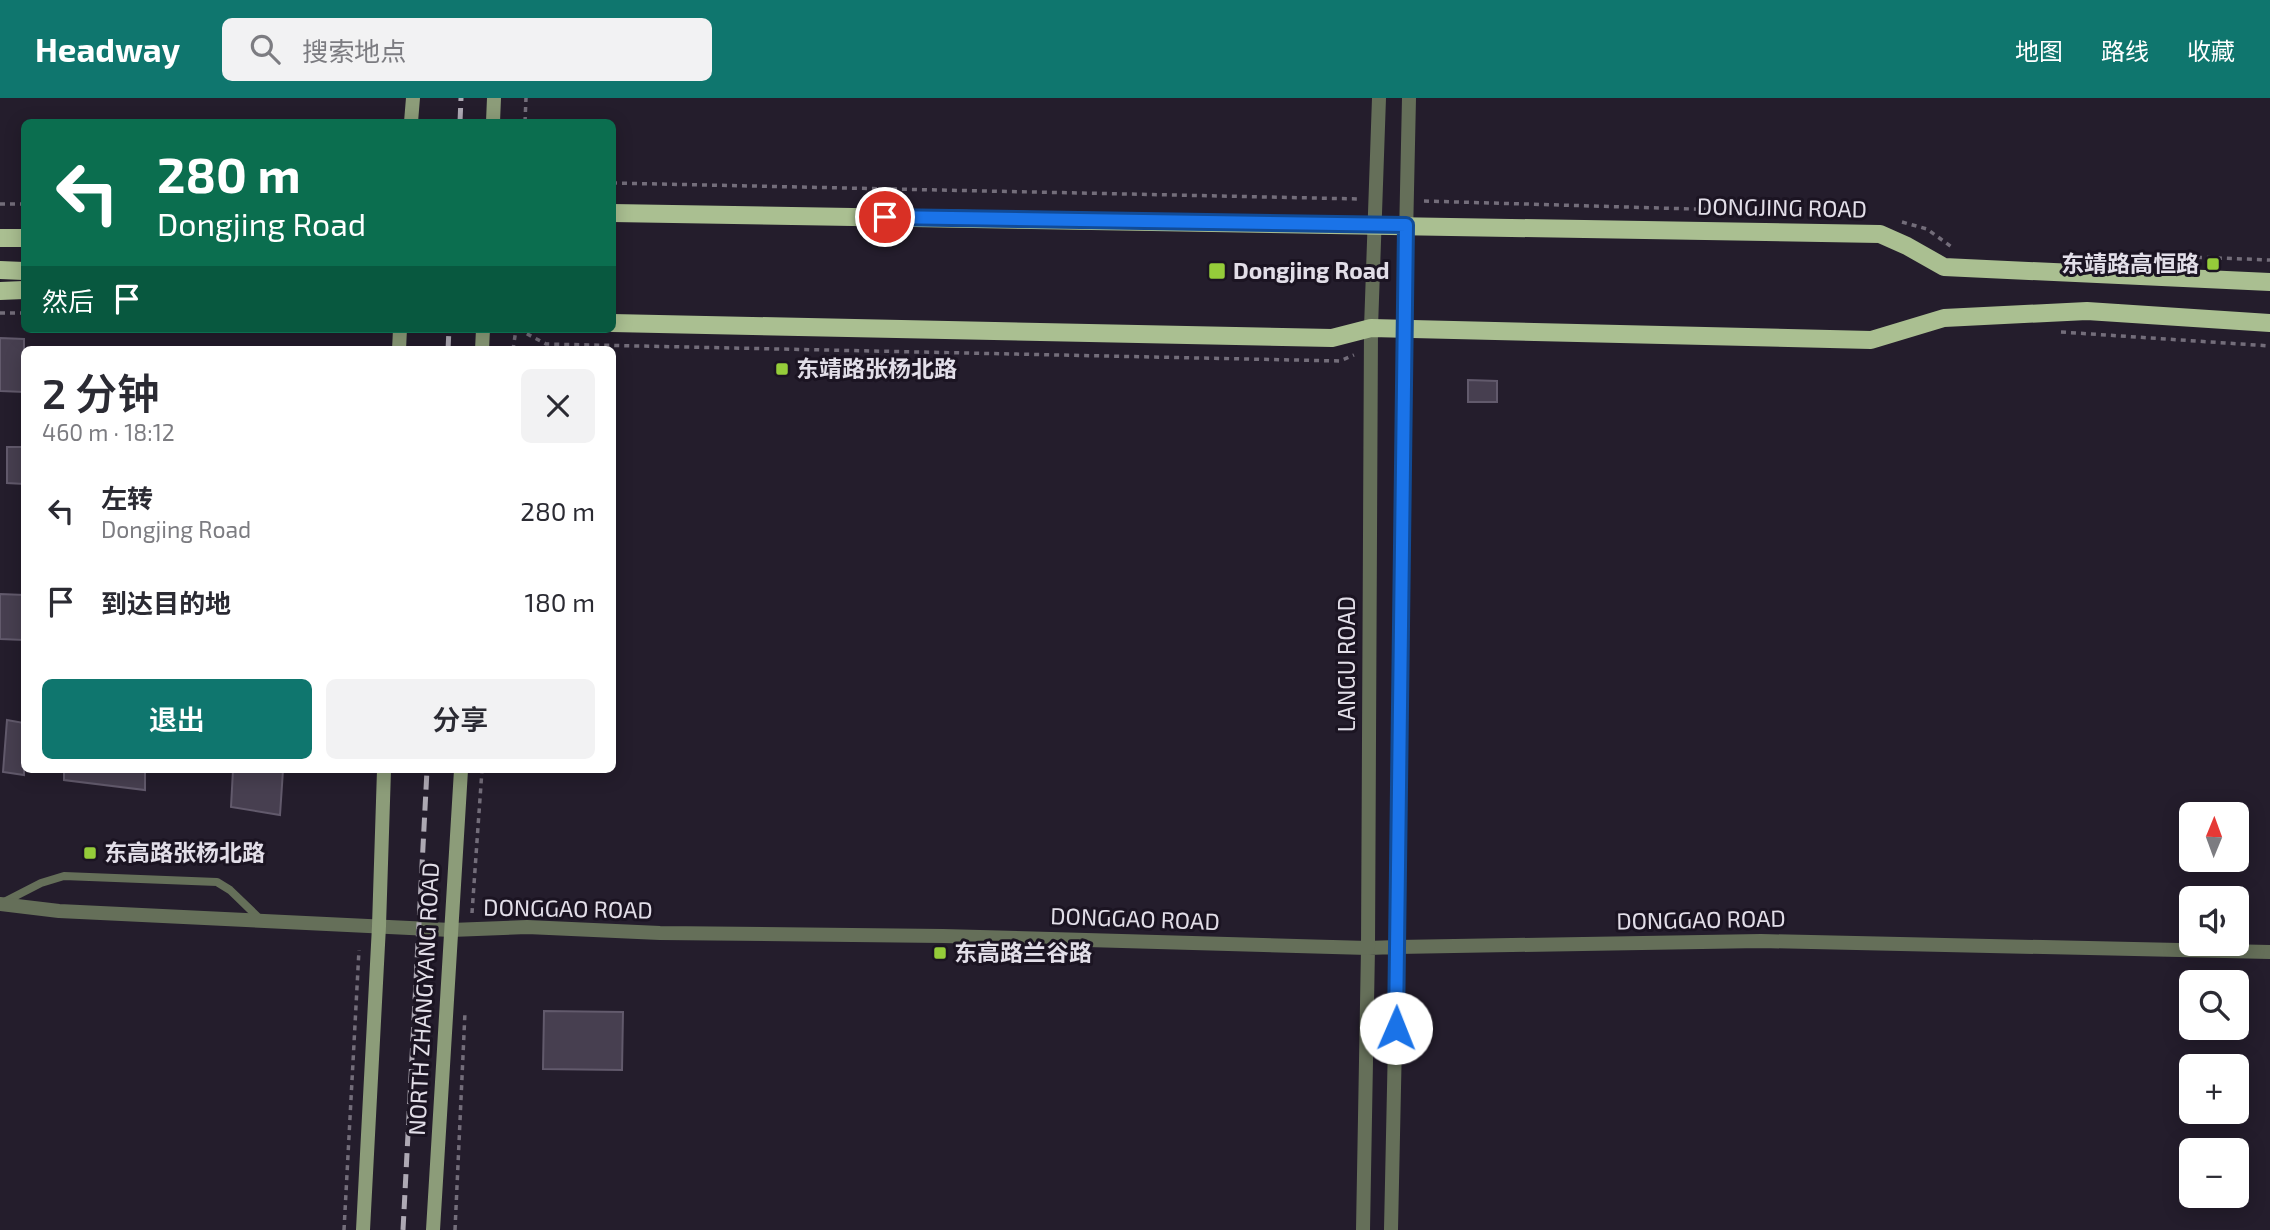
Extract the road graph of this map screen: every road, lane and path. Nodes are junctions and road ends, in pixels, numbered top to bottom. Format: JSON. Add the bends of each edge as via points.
{"nodes":[{"id":1,"x":413,"y":98,"type":"edge"},
{"id":2,"x":494,"y":98,"type":"edge"},
{"id":3,"x":526,"y":98,"type":"edge"},
{"id":4,"x":1379,"y":98,"type":"edge"},
{"id":5,"x":1409,"y":98,"type":"edge"},
{"id":6,"x":411,"y":119,"type":"edge"},
{"id":7,"x":493,"y":119,"type":"edge"},
{"id":8,"x":525,"y":119,"type":"edge"},
{"id":9,"x":0,"y":204,"type":"edge"},
{"id":10,"x":21,"y":204,"type":"edge"},
{"id":11,"x":616,"y":213,"type":"edge"},
{"id":12,"x":1376,"y":225,"type":"junction"},
{"id":13,"x":1406,"y":225,"type":"junction"},
{"id":14,"x":0,"y":238,"type":"edge"},
{"id":15,"x":21,"y":238,"type":"edge"},
{"id":16,"x":0,"y":270,"type":"edge"},
{"id":17,"x":21,"y":271,"type":"edge"},
{"id":18,"x":2270,"y":282,"type":"edge"},
{"id":19,"x":0,"y":290,"type":"edge"},
{"id":20,"x":21,"y":290,"type":"edge"},
{"id":21,"x":0,"y":313,"type":"edge"},
{"id":22,"x":21,"y":313,"type":"edge"},
{"id":23,"x":616,"y":323,"type":"edge"},
{"id":24,"x":2270,"y":323,"type":"edge"},
{"id":25,"x":1371,"y":328,"type":"junction"},
{"id":26,"x":1404,"y":329,"type":"junction"},
{"id":27,"x":384,"y":773,"type":"edge"},
{"id":28,"x":461,"y":773,"type":"edge"},
{"id":29,"x":482,"y":773,"type":"edge"},
{"id":30,"x":1,"y":904,"type":"edge"},
{"id":31,"x":262,"y":920,"type":"junction"},
{"id":32,"x":379,"y":926,"type":"junction"},
{"id":33,"x":471,"y":929,"type":"junction"},
{"id":34,"x":451,"y":930,"type":"junction"},
{"id":35,"x":1398,"y":947,"type":"junction"},
{"id":36,"x":1368,"y":948,"type":"junction"},
{"id":37,"x":2270,"y":952,"type":"edge"},
{"id":38,"x":465,"y":1010,"type":"dead end"},
{"id":39,"x":363,"y":1230,"type":"edge"},
{"id":40,"x":433,"y":1230,"type":"edge"},
{"id":41,"x":455,"y":1230,"type":"edge"},
{"id":42,"x":1363,"y":1230,"type":"edge"},
{"id":43,"x":1391,"y":1230,"type":"edge"}],
"edges":[{"from":1,"to":6,"type":"main road"},
{"from":2,"to":7,"type":"main road"},
{"from":3,"to":8,"type":"path"},
{"from":4,"to":12,"type":"street","name":"LANGU ROAD"},
{"from":5,"to":13,"type":"street"},
{"from":9,"to":10,"type":"path"},
{"from":11,"to":12,"type":"main road","name":"DONGJING ROAD"},
{"from":12,"to":13,"type":"main road","name":"DONGJING ROAD"},
{"from":12,"to":25,"type":"street","name":"LANGU ROAD"},
{"from":13,"to":18,"type":"main road","name":"DONGJING ROAD","via":[[1880,234],[1944,267]]},
{"from":13,"to":26,"type":"street"},
{"from":14,"to":15,"type":"main road"},
{"from":16,"to":17,"type":"main road"},
{"from":19,"to":20,"type":"main road"},
{"from":21,"to":22,"type":"path"},
{"from":23,"to":25,"type":"main road","via":[[1332,338]]},
{"from":24,"to":26,"type":"main road","via":[[2074,312],[1944,318],[1871,340]]},
{"from":25,"to":26,"type":"main road"},
{"from":25,"to":36,"type":"street","name":"LANGU ROAD"},
{"from":26,"to":35,"type":"street"},
{"from":27,"to":32,"type":"main road"},
{"from":28,"to":34,"type":"main road","name":"NORTH ZHANGYANG ROAD"},
{"from":29,"to":33,"type":"path"},
{"from":30,"to":31,"type":"street","name":"DONGGAO ROAD"},
{"from":30,"to":31,"type":"lane","via":[[64,876],[217,882]]},
{"from":31,"to":32,"type":"street","name":"DONGGAO ROAD"},
{"from":32,"to":34,"type":"street","name":"DONGGAO ROAD"},
{"from":32,"to":39,"type":"main road"},
{"from":33,"to":34,"type":"street","name":"DONGGAO ROAD"},
{"from":33,"to":36,"type":"street","name":"DONGGAO ROAD"},
{"from":34,"to":40,"type":"main road","name":"NORTH ZHANGYANG ROAD"},
{"from":35,"to":36,"type":"street","name":"DONGGAO ROAD"},
{"from":35,"to":37,"type":"street","name":"DONGGAO ROAD","via":[[1761,941]]},
{"from":35,"to":43,"type":"street"},
{"from":36,"to":42,"type":"street","name":"LANGU ROAD"},
{"from":38,"to":41,"type":"path"}]}
